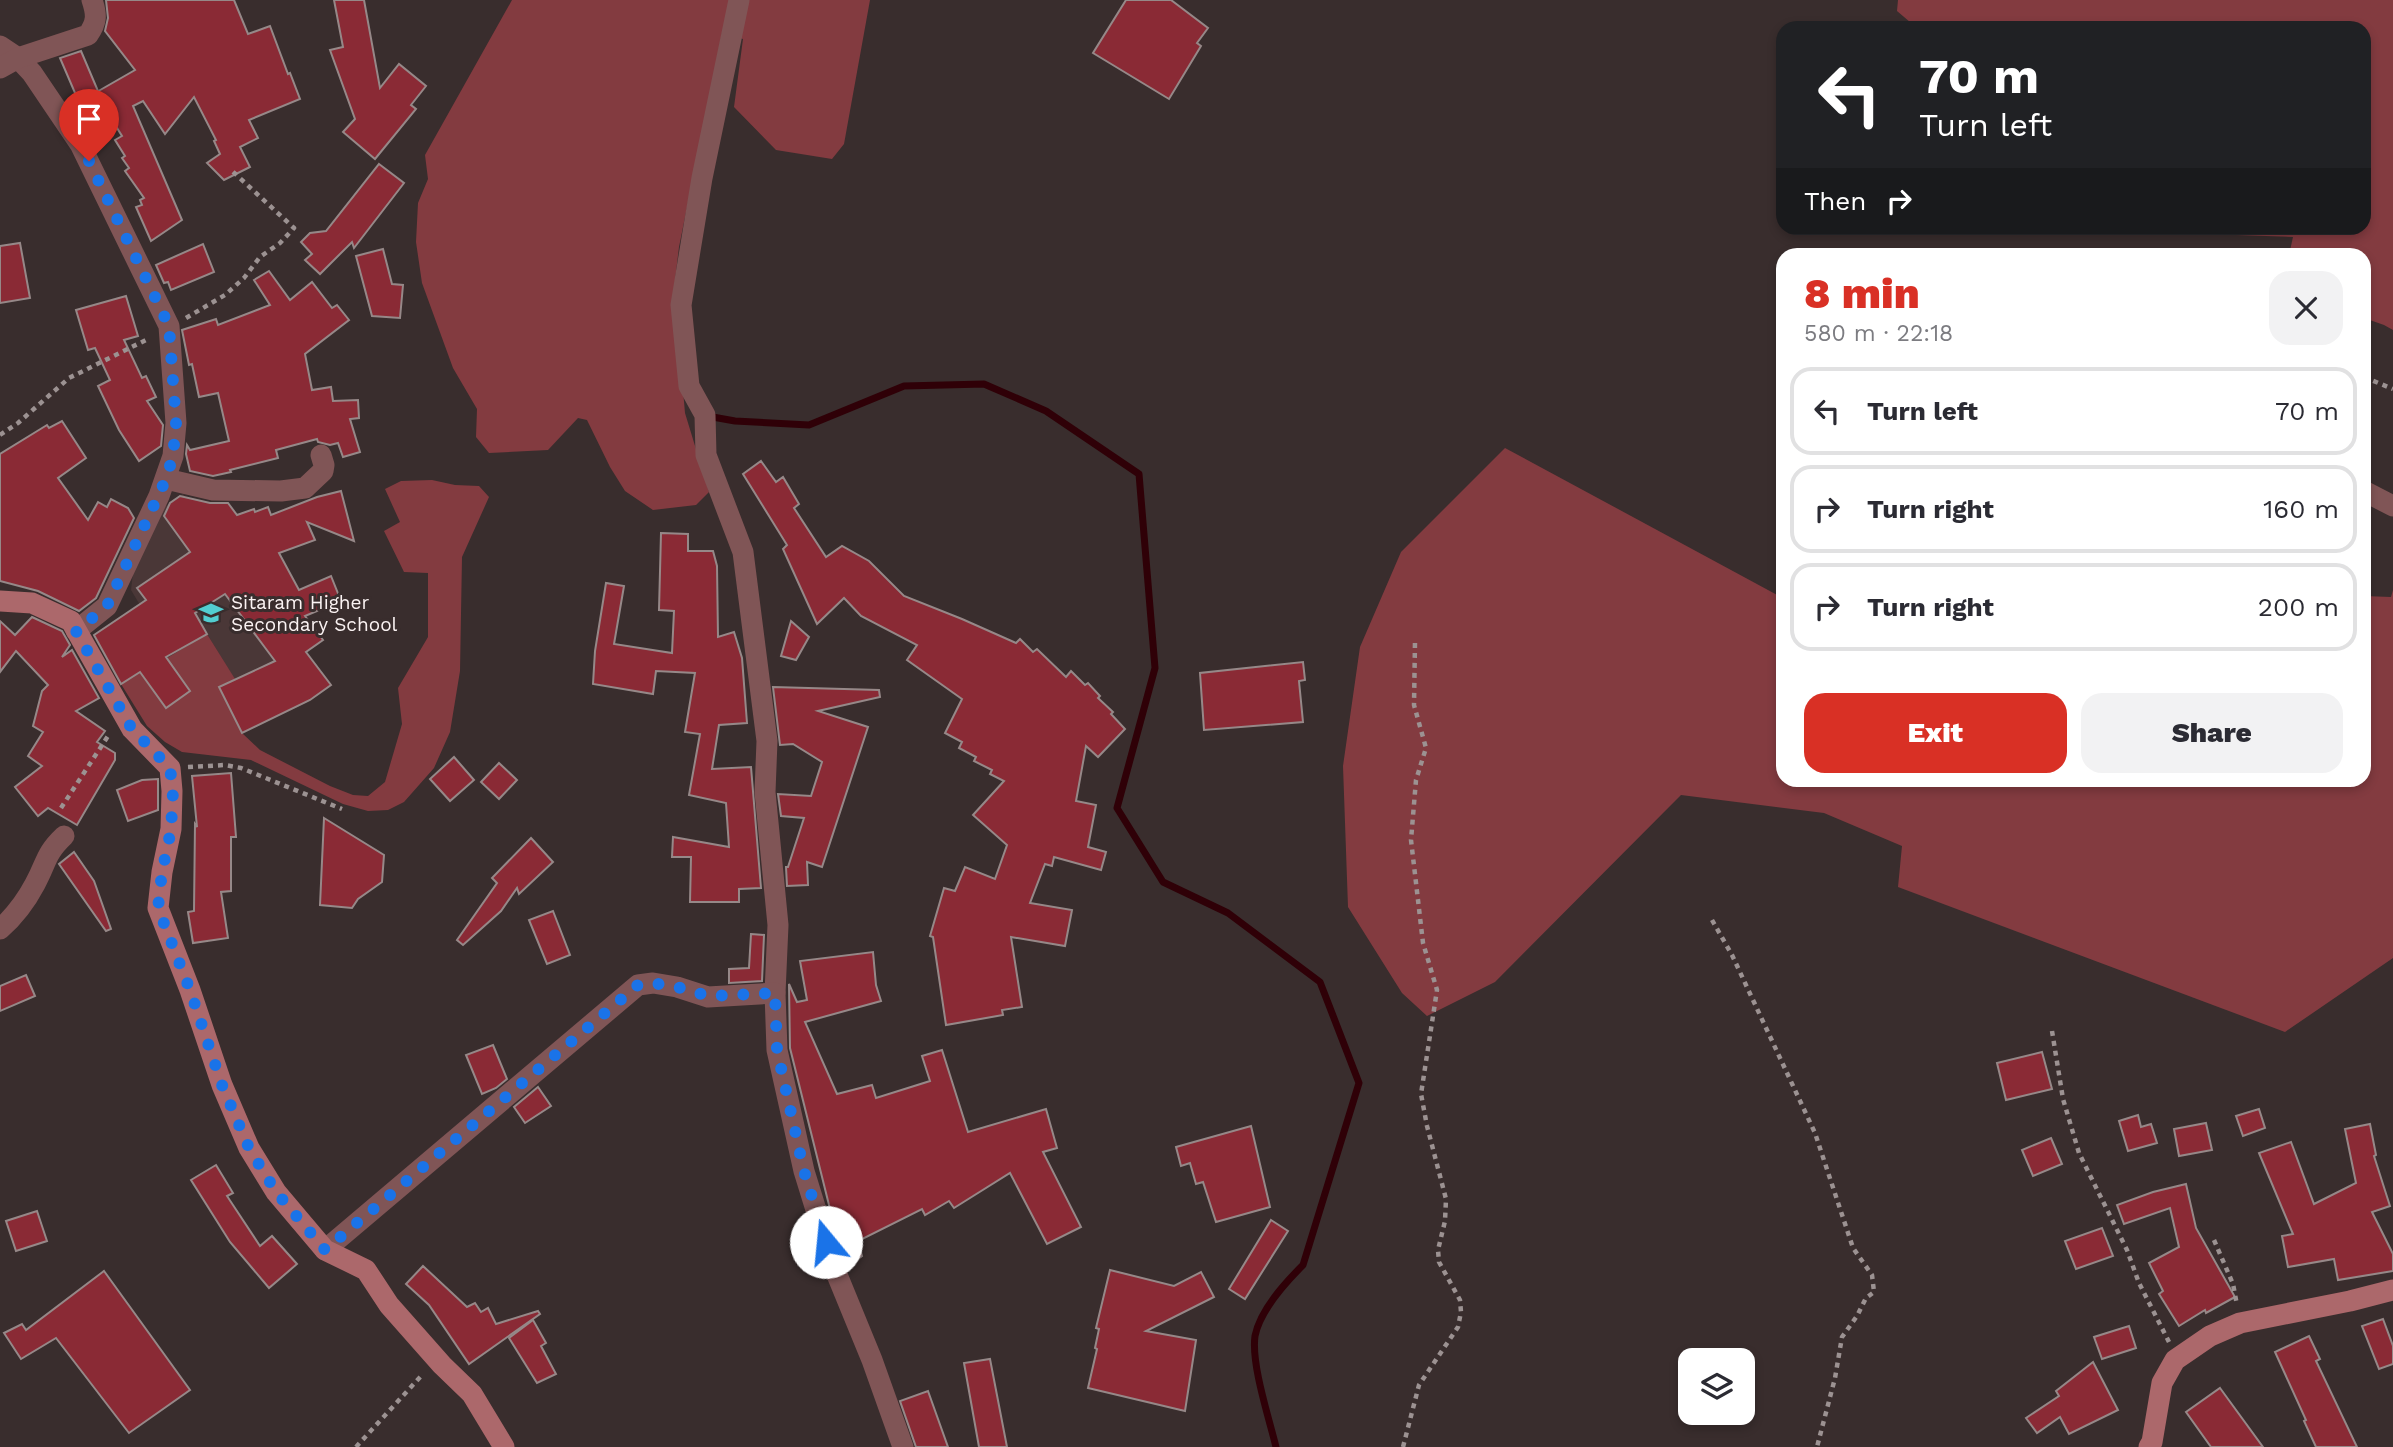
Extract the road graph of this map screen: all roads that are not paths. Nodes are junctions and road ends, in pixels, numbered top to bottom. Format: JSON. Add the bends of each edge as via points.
{"nodes":[{"id":1,"x":92,"y":0,"type":"edge"},
{"id":2,"x":739,"y":0,"type":"edge"},
{"id":3,"x":0,"y":46,"type":"edge"},
{"id":4,"x":9,"y":63,"type":"edge"},
{"id":5,"x":321,"y":455,"type":"dead end"},
{"id":6,"x":166,"y":479,"type":"junction"},
{"id":7,"x":2371,"y":495,"type":"edge"},
{"id":8,"x":2393,"y":506,"type":"edge"},
{"id":9,"x":0,"y":601,"type":"edge"},
{"id":10,"x":76,"y":631,"type":"junction"},
{"id":11,"x":64,"y":836,"type":"dead end"},
{"id":12,"x":0,"y":929,"type":"edge"},
{"id":13,"x":775,"y":993,"type":"junction"},
{"id":14,"x":325,"y":1250,"type":"junction"},
{"id":15,"x":2393,"y":1290,"type":"edge"},
{"id":16,"x":503,"y":1447,"type":"edge"},
{"id":17,"x":902,"y":1447,"type":"edge"},
{"id":18,"x":2149,"y":1447,"type":"edge"}],
"edges":[{"from":1,"to":4,"type":"street","via":[[97,14],[88,35]]},
{"from":2,"to":13,"type":"street","via":[[681,304],[689,386],[705,415],[706,455],[743,552],[767,741],[765,792],[778,925]]},
{"from":3,"to":4,"type":"street"},
{"from":4,"to":6,"type":"street","via":[[32,73],[80,144],[169,326],[176,423]]},
{"from":5,"to":6,"type":"street","via":[[323,471],[306,488],[213,490]]},
{"from":6,"to":10,"type":"street","via":[[107,606]]},
{"from":7,"to":8,"type":"street"},
{"from":9,"to":10,"type":"main road","via":[[32,603],[71,621]]},
{"from":10,"to":14,"type":"main road","via":[[132,729],[170,768],[171,830],[158,908],[249,1148],[276,1192]]},
{"from":11,"to":12,"type":"street","via":[[50,850],[16,915]]},
{"from":13,"to":14,"type":"street","via":[[708,996],[653,983],[638,985]]},
{"from":13,"to":17,"type":"street","via":[[777,1050],[804,1171],[833,1265]]},
{"from":14,"to":16,"type":"main road","via":[[366,1270],[389,1305],[472,1394]]},
{"from":15,"to":18,"type":"main road","via":[[2240,1323],[2210,1336],[2175,1360],[2162,1382]]}]}
